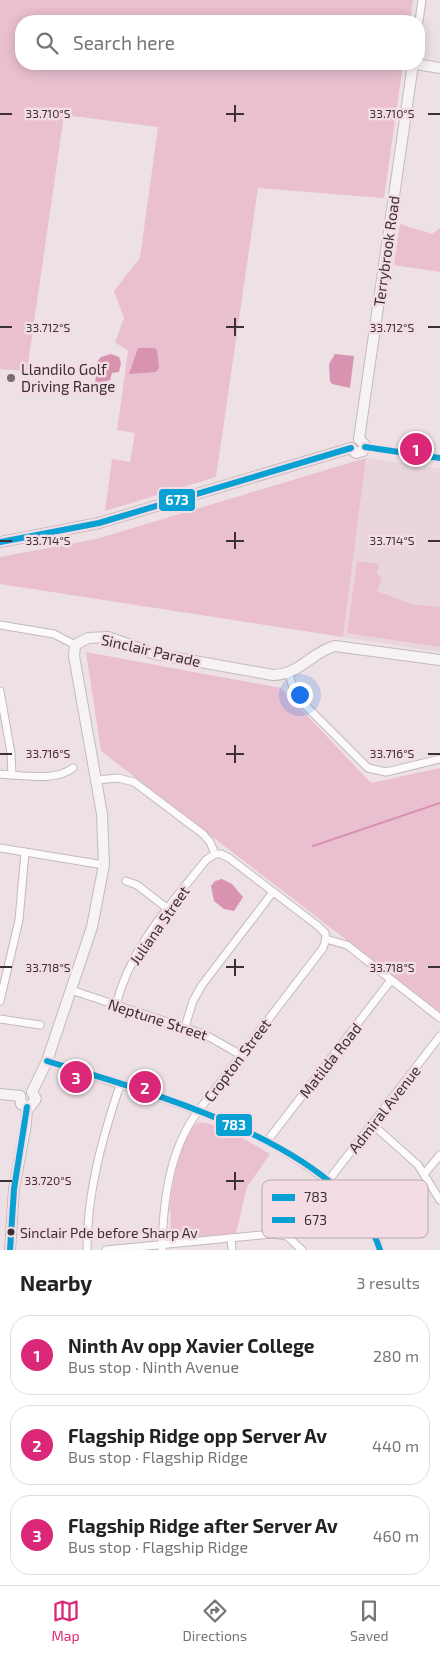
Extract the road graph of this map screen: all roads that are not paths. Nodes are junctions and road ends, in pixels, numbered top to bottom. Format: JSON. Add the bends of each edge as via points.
{"nodes":[{"id":1,"x":422,"y":0,"type":"edge"},
{"id":2,"x":420,"y":15,"type":"edge"},
{"id":3,"x":425,"y":66,"type":"edge"},
{"id":4,"x":440,"y":68,"type":"edge"},
{"id":5,"x":413,"y":70,"type":"edge"},
{"id":6,"x":362,"y":443,"type":"junction"},
{"id":7,"x":440,"y":458,"type":"edge"},
{"id":8,"x":0,"y":542,"type":"edge"},
{"id":9,"x":0,"y":626,"type":"edge"},
{"id":10,"x":75,"y":645,"type":"junction"},
{"id":11,"x":440,"y":660,"type":"edge"},
{"id":12,"x":289,"y":674,"type":"junction"},
{"id":13,"x":0,"y":691,"type":"edge"},
{"id":14,"x":440,"y":759,"type":"edge"},
{"id":15,"x":73,"y":768,"type":"dead end"},
{"id":16,"x":0,"y":774,"type":"edge"},
{"id":17,"x":12,"y":774,"type":"junction"},
{"id":18,"x":96,"y":780,"type":"junction"},
{"id":19,"x":0,"y":848,"type":"edge"},
{"id":20,"x":25,"y":852,"type":"junction"},
{"id":21,"x":215,"y":854,"type":"junction"},
{"id":22,"x":104,"y":865,"type":"junction"},
{"id":23,"x":126,"y":881,"type":"dead end"},
{"id":24,"x":273,"y":892,"type":"junction"},
{"id":25,"x":168,"y":909,"type":"junction"},
{"id":26,"x":326,"y":940,"type":"junction"},
{"id":27,"x":391,"y":980,"type":"junction"},
{"id":28,"x":71,"y":990,"type":"junction"},
{"id":29,"x":0,"y":1000,"type":"edge"},
{"id":30,"x":116,"y":1005,"type":"junction"},
{"id":31,"x":440,"y":1018,"type":"edge"},
{"id":32,"x":0,"y":1019,"type":"edge"},
{"id":33,"x":40,"y":1025,"type":"dead end"},
{"id":34,"x":185,"y":1027,"type":"junction"},
{"id":35,"x":440,"y":1036,"type":"edge"},
{"id":36,"x":241,"y":1055,"type":"junction"},
{"id":37,"x":47,"y":1061,"type":"junction"},
{"id":38,"x":120,"y":1085,"type":"junction"},
{"id":39,"x":32,"y":1092,"type":"junction"},
{"id":40,"x":0,"y":1094,"type":"edge"},
{"id":41,"x":20,"y":1096,"type":"junction"},
{"id":42,"x":28,"y":1107,"type":"junction"},
{"id":43,"x":199,"y":1110,"type":"junction"},
{"id":44,"x":372,"y":1124,"type":"junction"},
{"id":45,"x":268,"y":1140,"type":"junction"},
{"id":46,"x":440,"y":1155,"type":"edge"},
{"id":47,"x":425,"y":1173,"type":"junction"},
{"id":48,"x":327,"y":1180,"type":"edge"},
{"id":49,"x":329,"y":1180,"type":"edge"},
{"id":50,"x":440,"y":1200,"type":"edge"},
{"id":51,"x":262,"y":1235,"type":"edge"},
{"id":52,"x":231,"y":1238,"type":"junction"},
{"id":53,"x":289,"y":1238,"type":"edge"},
{"id":54,"x":375,"y":1238,"type":"edge"},
{"id":55,"x":162,"y":1247,"type":"edge"},
{"id":56,"x":10,"y":1250,"type":"edge"},
{"id":57,"x":87,"y":1250,"type":"edge"},
{"id":58,"x":106,"y":1250,"type":"edge"},
{"id":59,"x":232,"y":1250,"type":"edge"},
{"id":60,"x":302,"y":1250,"type":"edge"},
{"id":61,"x":380,"y":1250,"type":"edge"}],
"edges":[{"from":1,"to":2,"type":"street"},
{"from":3,"to":4,"type":"street"},
{"from":5,"to":6,"type":"street","name":"Terrybrook Road"},
{"from":6,"to":7,"type":"street"},
{"from":6,"to":8,"type":"street","via":[[358,453],[351,448],[99,523]]},
{"from":9,"to":10,"type":"street","via":[[54,634]]},
{"from":10,"to":12,"type":"street","name":"Sinclair Parade","via":[[88,638],[108,637],[155,654],[273,675]]},
{"from":10,"to":18,"type":"street","via":[[74,656]]},
{"from":11,"to":12,"type":"street","via":[[335,646],[322,650]]},
{"from":12,"to":14,"type":"street","via":[[303,703],[368,768],[386,772]]},
{"from":13,"to":17,"type":"street"},
{"from":15,"to":17,"type":"street","via":[[53,776]]},
{"from":16,"to":17,"type":"street"},
{"from":18,"to":21,"type":"street","via":[[118,778],[134,782],[203,834]]},
{"from":18,"to":22,"type":"street","via":[[104,830]]},
{"from":19,"to":20,"type":"street"},
{"from":20,"to":22,"type":"street"},
{"from":20,"to":29,"type":"street","via":[[19,920]]},
{"from":21,"to":24,"type":"street","via":[[225,855]]},
{"from":21,"to":25,"type":"street","name":"Juliana Street","via":[[206,860]]},
{"from":22,"to":28,"type":"street","via":[[97,909]]},
{"from":23,"to":25,"type":"street","via":[[137,885]]},
{"from":24,"to":26,"type":"street","via":[[318,926]]},
{"from":24,"to":34,"type":"street","via":[[202,985]]},
{"from":25,"to":30,"type":"street","name":"Juliana Street","via":[[138,950]]},
{"from":26,"to":27,"type":"street","via":[[347,945]]},
{"from":26,"to":36,"type":"street","name":"Cropton Street"},
{"from":27,"to":31,"type":"street"},
{"from":27,"to":45,"type":"street","name":"Matilda Road"},
{"from":28,"to":30,"type":"street","name":"Neptune Street"},
{"from":28,"to":37,"type":"street"},
{"from":30,"to":34,"type":"street","name":"Neptune Street"},
{"from":32,"to":33,"type":"street"},
{"from":34,"to":36,"type":"street","name":"Neptune Street","via":[[215,1038]]},
{"from":35,"to":44,"type":"street","name":"Admiral Avenue"},
{"from":36,"to":43,"type":"street","name":"Cropton Street"},
{"from":37,"to":38,"type":"street"},
{"from":37,"to":39,"type":"street"},
{"from":38,"to":43,"type":"street"},
{"from":38,"to":57,"type":"street","via":[[94,1175]]},
{"from":39,"to":41,"type":"street","via":[[25,1091]]},
{"from":39,"to":42,"type":"street","via":[[36,1101]]},
{"from":40,"to":41,"type":"street"},
{"from":41,"to":42,"type":"street","via":[[21,1104]]},
{"from":42,"to":56,"type":"street","via":[[14,1189]]},
{"from":43,"to":45,"type":"street"},
{"from":43,"to":55,"type":"street","name":"Cropton Street","via":[[182,1138],[171,1172]]},
{"from":44,"to":47,"type":"street"},
{"from":44,"to":49,"type":"street","name":"Admiral Avenue"},
{"from":45,"to":48,"type":"street"},
{"from":46,"to":47,"type":"street"},
{"from":47,"to":50,"type":"street"},
{"from":51,"to":52,"type":"street"},
{"from":52,"to":55,"type":"street"},
{"from":52,"to":59,"type":"street"},
{"from":53,"to":60,"type":"street"},
{"from":54,"to":61,"type":"street"},
{"from":55,"to":58,"type":"street"}]}
